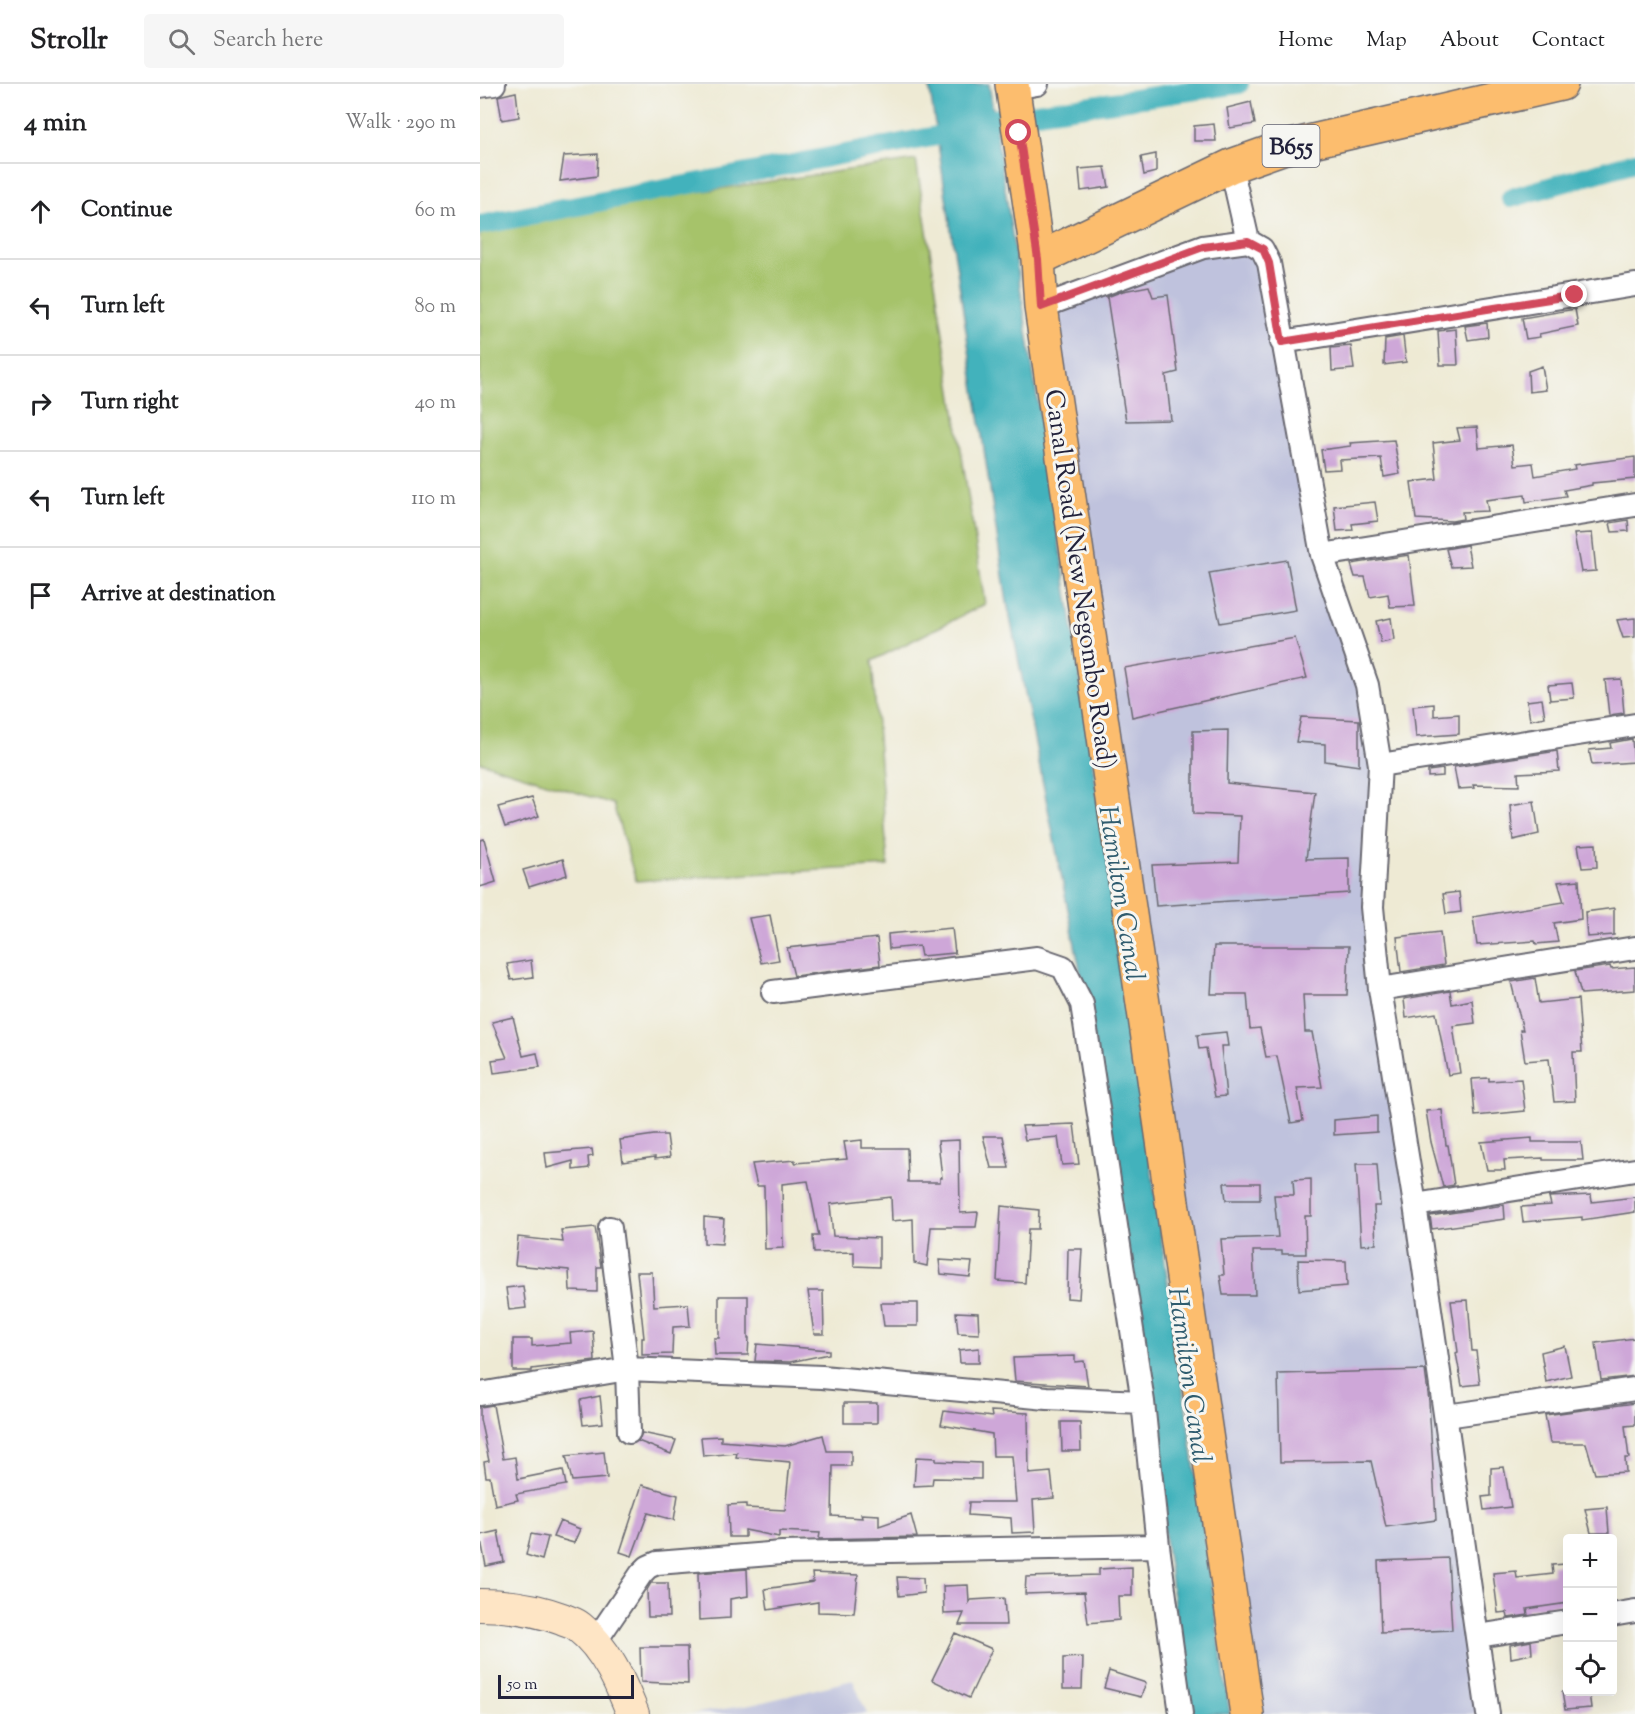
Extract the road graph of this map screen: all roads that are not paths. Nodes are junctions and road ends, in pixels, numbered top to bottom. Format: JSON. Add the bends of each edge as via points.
{"nodes":[{"id":1,"x":494,"y":84,"type":"edge"},
{"id":2,"x":1561,"y":84,"type":"edge"},
{"id":3,"x":480,"y":86,"type":"edge"},
{"id":4,"x":1019,"y":88,"type":"edge"},
{"id":5,"x":1232,"y":166,"type":"junction"},
{"id":6,"x":1248,"y":241,"type":"junction"},
{"id":7,"x":1038,"y":259,"type":"junction"},
{"id":8,"x":1635,"y":285,"type":"edge"},
{"id":9,"x":1041,"y":307,"type":"junction"},
{"id":10,"x":1282,"y":342,"type":"junction"},
{"id":11,"x":1635,"y":505,"type":"edge"},
{"id":12,"x":1322,"y":555,"type":"junction"},
{"id":13,"x":1635,"y":725,"type":"edge"},
{"id":14,"x":1380,"y":765,"type":"junction"},
{"id":15,"x":1635,"y":948,"type":"edge"},
{"id":16,"x":1380,"y":989,"type":"junction"},
{"id":17,"x":773,"y":992,"type":"dead end"},
{"id":18,"x":1635,"y":1170,"type":"edge"},
{"id":19,"x":1415,"y":1205,"type":"junction"},
{"id":20,"x":610,"y":1228,"type":"dead end"},
{"id":21,"x":627,"y":1369,"type":"junction"},
{"id":22,"x":1635,"y":1389,"type":"edge"},
{"id":23,"x":480,"y":1394,"type":"edge"},
{"id":24,"x":1143,"y":1402,"type":"junction"},
{"id":25,"x":1446,"y":1416,"type":"junction"},
{"id":26,"x":629,"y":1432,"type":"dead end"},
{"id":27,"x":1158,"y":1546,"type":"junction"},
{"id":28,"x":480,"y":1605,"type":"edge"},
{"id":29,"x":1635,"y":1611,"type":"edge"},
{"id":30,"x":1617,"y":1614,"type":"edge"},
{"id":31,"x":1563,"y":1623,"type":"edge"},
{"id":32,"x":1478,"y":1636,"type":"junction"},
{"id":33,"x":595,"y":1642,"type":"junction"},
{"id":34,"x":633,"y":1714,"type":"edge"},
{"id":35,"x":1181,"y":1714,"type":"edge"},
{"id":36,"x":1247,"y":1714,"type":"edge"},
{"id":37,"x":1488,"y":1714,"type":"edge"}],
"edges":[{"from":1,"to":3,"type":"street"},
{"from":2,"to":5,"type":"main road","number":"B655","via":[[1282,148]]},
{"from":4,"to":7,"type":"main road","name":"Canal Road (New Negombo Road)","via":[[1019,133]]},
{"from":5,"to":6,"type":"street"},
{"from":5,"to":7,"type":"main road","number":"B655"},
{"from":6,"to":9,"type":"street","via":[[1203,247]]},
{"from":6,"to":10,"type":"street","via":[[1263,249],[1269,263]]},
{"from":7,"to":9,"type":"main road","name":"Canal Road (New Negombo Road)"},
{"from":8,"to":10,"type":"street"},
{"from":9,"to":36,"type":"main road","name":"Canal Road (New Negombo Road)"},
{"from":10,"to":12,"type":"street"},
{"from":11,"to":12,"type":"street"},
{"from":12,"to":14,"type":"street","via":[[1367,685]]},
{"from":13,"to":14,"type":"street"},
{"from":14,"to":16,"type":"street","via":[[1372,907]]},
{"from":15,"to":16,"type":"street"},
{"from":16,"to":19,"type":"street"},
{"from":17,"to":24,"type":"street","via":[[1037,958],[1064,967],[1082,1004]]},
{"from":18,"to":19,"type":"street"},
{"from":19,"to":25,"type":"street"},
{"from":20,"to":21,"type":"street"},
{"from":21,"to":23,"type":"street"},
{"from":21,"to":24,"type":"street","via":[[822,1377],[1047,1398]]},
{"from":21,"to":26,"type":"street"},
{"from":22,"to":25,"type":"street"},
{"from":24,"to":27,"type":"street"},
{"from":25,"to":32,"type":"street"},
{"from":27,"to":33,"type":"street","via":[[782,1553],[657,1563],[641,1574]]},
{"from":27,"to":35,"type":"street"},
{"from":28,"to":33,"type":"street","via":[[541,1611],[578,1626]]},
{"from":29,"to":30,"type":"street"},
{"from":31,"to":32,"type":"street"},
{"from":32,"to":37,"type":"street"},
{"from":33,"to":34,"type":"street"}]}
